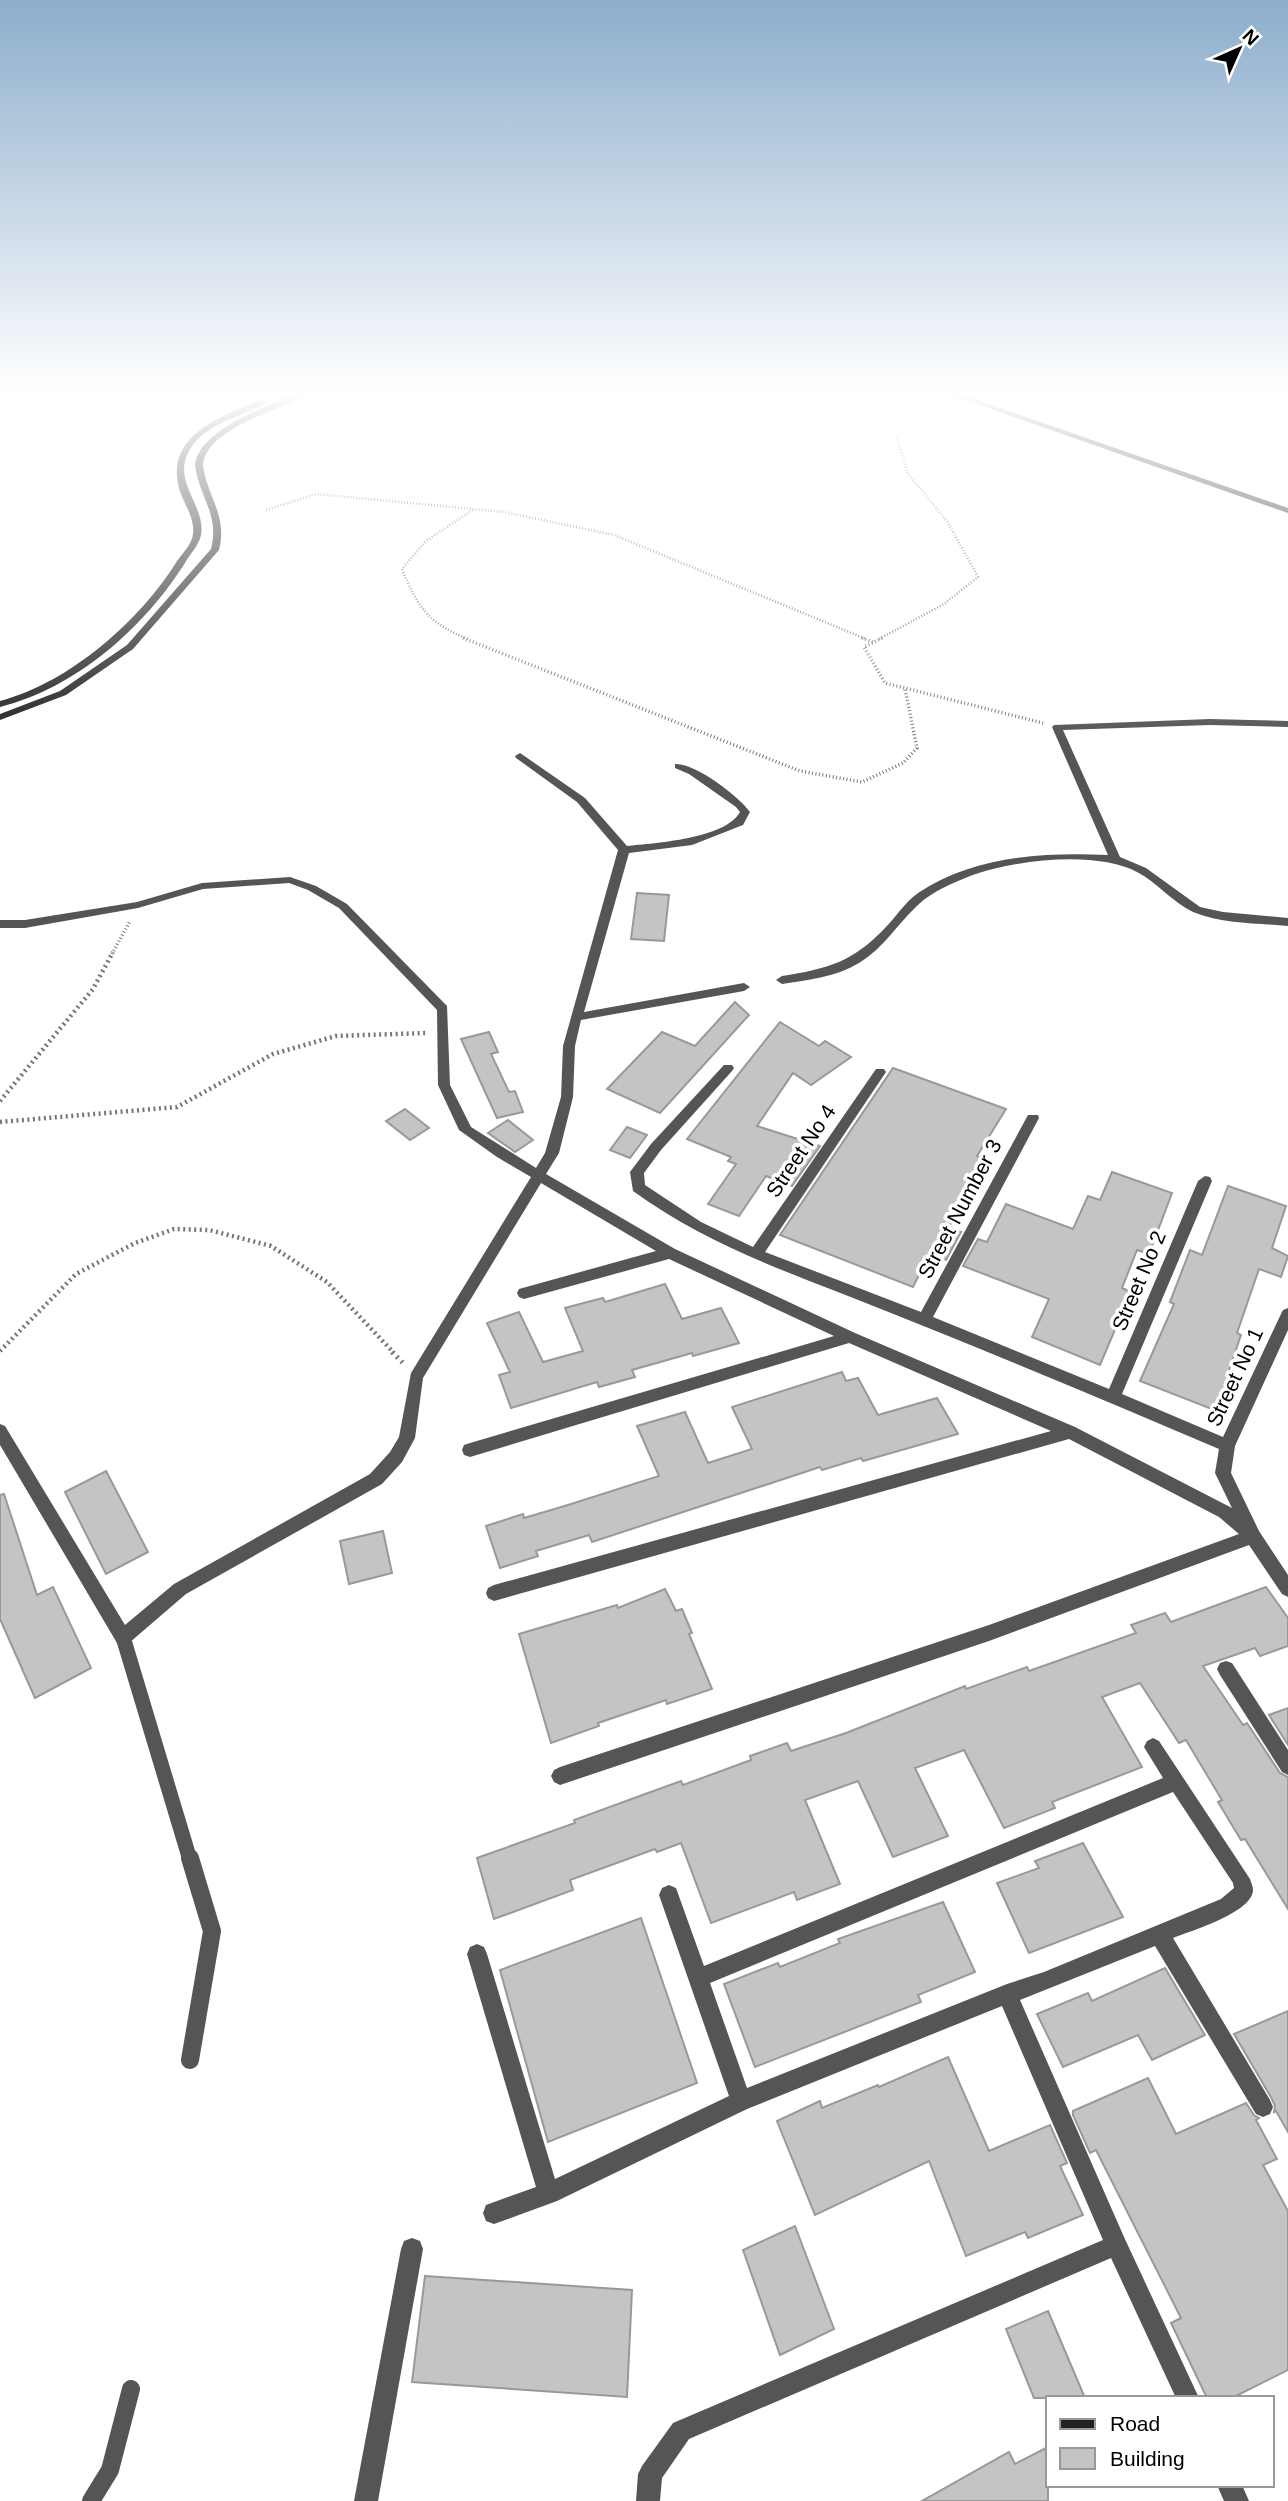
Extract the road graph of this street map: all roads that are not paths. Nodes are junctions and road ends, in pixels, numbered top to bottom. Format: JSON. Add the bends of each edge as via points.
{"nodes":[{"id":1,"x":192,"y":507,"type":"edge"},
{"id":2,"x":212,"y":507,"type":"edge"},
{"id":3,"x":0,"y":704,"type":"edge"},
{"id":4,"x":0,"y":717,"type":"edge"},
{"id":5,"x":1288,"y":724,"type":"edge"},
{"id":6,"x":520,"y":756,"type":"dead end"},
{"id":7,"x":679,"y":766,"type":"dead end"},
{"id":8,"x":624,"y":850,"type":"junction"},
{"id":9,"x":1115,"y":859,"type":"junction"},
{"id":10,"x":1288,"y":922,"type":"edge"},
{"id":11,"x":0,"y":924,"type":"edge"},
{"id":12,"x":782,"y":980,"type":"dead end"},
{"id":13,"x":744,"y":986,"type":"dead end"},
{"id":14,"x":576,"y":1017,"type":"junction"},
{"id":15,"x":728,"y":1068,"type":"dead end"},
{"id":16,"x":880,"y":1072,"type":"dead end"},
{"id":17,"x":1033,"y":1118,"type":"dead end"},
{"id":18,"x":538,"y":1178,"type":"junction"},
{"id":19,"x":1205,"y":1181,"type":"dead end"},
{"id":20,"x":670,"y":1253,"type":"junction"},
{"id":21,"x":756,"y":1254,"type":"junction"},
{"id":22,"x":524,"y":1293,"type":"dead end"},
{"id":23,"x":1288,"y":1314,"type":"edge"},
{"id":24,"x":924,"y":1320,"type":"junction"},
{"id":25,"x":850,"y":1337,"type":"junction"},
{"id":26,"x":1113,"y":1397,"type":"junction"},
{"id":27,"x":0,"y":1431,"type":"edge"},
{"id":28,"x":1070,"y":1432,"type":"junction"},
{"id":29,"x":1227,"y":1446,"type":"junction"},
{"id":30,"x":470,"y":1450,"type":"dead end"},
{"id":31,"x":1253,"y":1536,"type":"junction"},
{"id":32,"x":1288,"y":1589,"type":"edge"},
{"id":33,"x":494,"y":1593,"type":"dead end"},
{"id":34,"x":122,"y":1637,"type":"junction"},
{"id":35,"x":1226,"y":1669,"type":"dead end"},
{"id":36,"x":1153,"y":1746,"type":"dead end"},
{"id":37,"x":1288,"y":1766,"type":"edge"},
{"id":38,"x":560,"y":1776,"type":"dead end"},
{"id":39,"x":1175,"y":1782,"type":"junction"},
{"id":40,"x":669,"y":1895,"type":"dead end"},
{"id":41,"x":1160,"y":1935,"type":"junction"},
{"id":42,"x":477,"y":1954,"type":"dead end"},
{"id":43,"x":698,"y":1978,"type":"junction"},
{"id":44,"x":1007,"y":1994,"type":"junction"},
{"id":45,"x":190,"y":2060,"type":"dead end"},
{"id":46,"x":741,"y":2101,"type":"junction"},
{"id":47,"x":1263,"y":2107,"type":"dead end"},
{"id":48,"x":549,"y":2193,"type":"junction"},
{"id":49,"x":494,"y":2213,"type":"dead end"},
{"id":50,"x":1116,"y":2245,"type":"junction"},
{"id":51,"x":412,"y":2249,"type":"dead end"},
{"id":52,"x":131,"y":2389,"type":"dead end"},
{"id":53,"x":1187,"y":2396,"type":"edge"},
{"id":54,"x":91,"y":2501,"type":"edge"},
{"id":55,"x":366,"y":2501,"type":"edge"},
{"id":56,"x":648,"y":2501,"type":"edge"}],
"edges":[{"from":1,"to":3,"type":"main road","via":[[197,536],[166,587],[126,627],[57,682]]},
{"from":2,"to":4,"type":"main road","via":[[221,531],[215,550],[130,648],[63,693]]},
{"from":5,"to":9,"type":"street","via":[[1057,727]]},
{"from":6,"to":8,"type":"street","via":[[581,800]]},
{"from":7,"to":8,"type":"street","via":[[740,804],[745,811],[739,823],[688,843]]},
{"from":8,"to":14,"type":"street"},
{"from":9,"to":10,"type":"street","via":[[1142,870],[1196,909]]},
{"from":9,"to":12,"type":"street","via":[[1068,856],[1004,861],[952,879],[920,896],[873,949],[854,963],[827,973]]},
{"from":11,"to":18,"type":"street","via":[[138,905],[202,886],[289,880],[313,888],[343,906],[443,1009],[444,1085],[466,1130]]},
{"from":13,"to":14,"type":"street"},
{"from":14,"to":18,"type":"street","via":[[566,1097],[552,1153]]},
{"from":15,"to":21,"type":"street","via":[[656,1147],[638,1172],[638,1187],[712,1236]]},
{"from":16,"to":21,"type":"street","name":"Street No 4"},
{"from":17,"to":24,"type":"street","name":"Street Number 3"},
{"from":18,"to":20,"type":"street"},
{"from":18,"to":34,"type":"street","via":[[416,1377],[407,1438],[396,1457],[376,1479],[180,1589]]},
{"from":19,"to":26,"type":"street","name":"Street No 2"},
{"from":20,"to":22,"type":"street"},
{"from":20,"to":25,"type":"street"},
{"from":21,"to":24,"type":"street"},
{"from":23,"to":29,"type":"street","name":"Street No 1"},
{"from":24,"to":26,"type":"street"},
{"from":25,"to":28,"type":"street"},
{"from":25,"to":30,"type":"street"},
{"from":26,"to":29,"type":"street"},
{"from":27,"to":34,"type":"street"},
{"from":28,"to":31,"type":"street","via":[[1225,1512]]},
{"from":28,"to":33,"type":"street"},
{"from":29,"to":31,"type":"street","name":"Street No 1","via":[[1223,1474]]},
{"from":31,"to":32,"type":"street"},
{"from":31,"to":38,"type":"street","via":[[989,1633]]},
{"from":34,"to":45,"type":"lane","via":[[212,1931]]},
{"from":35,"to":37,"type":"street"},
{"from":36,"to":39,"type":"street"},
{"from":39,"to":41,"type":"street","via":[[1244,1891],[1228,1906]]},
{"from":39,"to":43,"type":"street"},
{"from":40,"to":43,"type":"street"},
{"from":41,"to":44,"type":"street"},
{"from":41,"to":47,"type":"street"},
{"from":42,"to":48,"type":"street"},
{"from":43,"to":46,"type":"street"},
{"from":44,"to":46,"type":"street"},
{"from":44,"to":50,"type":"street"},
{"from":46,"to":48,"type":"street"},
{"from":48,"to":49,"type":"street"},
{"from":50,"to":53,"type":"street"},
{"from":50,"to":56,"type":"street","via":[[681,2431],[650,2474]]},
{"from":51,"to":55,"type":"street"},
{"from":52,"to":54,"type":"lane","via":[[110,2470]]}]}
